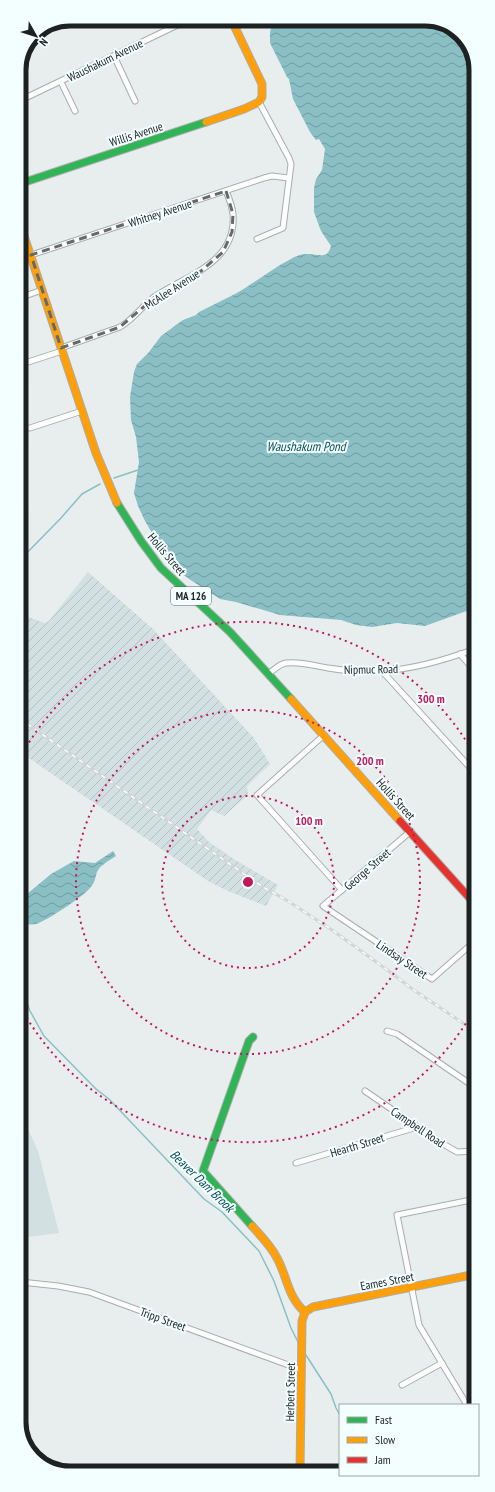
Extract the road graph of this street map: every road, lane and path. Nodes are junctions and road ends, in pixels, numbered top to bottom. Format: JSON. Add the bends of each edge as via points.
{"nodes":[{"id":1,"x":176,"y":26,"type":"edge"},
{"id":2,"x":234,"y":26,"type":"edge"},
{"id":3,"x":114,"y":56,"type":"junction"},
{"id":4,"x":61,"y":82,"type":"junction"},
{"id":5,"x":26,"y":98,"type":"edge"},
{"id":6,"x":135,"y":101,"type":"dead end"},
{"id":7,"x":259,"y":102,"type":"junction"},
{"id":8,"x":76,"y":111,"type":"dead end"},
{"id":9,"x":289,"y":178,"type":"junction"},
{"id":10,"x":26,"y":182,"type":"edge"},
{"id":11,"x":226,"y":191,"type":"junction"},
{"id":12,"x":257,"y":239,"type":"dead end"},
{"id":13,"x":26,"y":242,"type":"edge"},
{"id":14,"x":31,"y":255,"type":"junction"},
{"id":15,"x":42,"y":290,"type":"junction"},
{"id":16,"x":26,"y":296,"type":"edge"},
{"id":17,"x":62,"y":349,"type":"junction"},
{"id":18,"x":26,"y":362,"type":"edge"},
{"id":19,"x":82,"y":411,"type":"junction"},
{"id":20,"x":30,"y":428,"type":"dead end"},
{"id":21,"x":469,"y":651,"type":"edge"},
{"id":22,"x":460,"y":654,"type":"junction"},
{"id":23,"x":469,"y":664,"type":"edge"},
{"id":24,"x":382,"y":671,"type":"junction"},
{"id":25,"x":268,"y":674,"type":"junction"},
{"id":26,"x":324,"y":735,"type":"junction"},
{"id":27,"x":469,"y":766,"type":"edge"},
{"id":28,"x":411,"y":832,"type":"junction"},
{"id":29,"x":342,"y":890,"type":"junction"},
{"id":30,"x":469,"y":897,"type":"edge"},
{"id":31,"x":323,"y":906,"type":"joint"},
{"id":32,"x":469,"y":945,"type":"edge"},
{"id":33,"x":387,"y":1030,"type":"dead end"},
{"id":34,"x":253,"y":1037,"type":"dead end"},
{"id":35,"x":469,"y":1083,"type":"edge"},
{"id":36,"x":365,"y":1091,"type":"dead end"},
{"id":37,"x":418,"y":1127,"type":"junction"},
{"id":38,"x":469,"y":1151,"type":"edge"},
{"id":39,"x":296,"y":1163,"type":"dead end"},
{"id":40,"x":469,"y":1200,"type":"edge"},
{"id":41,"x":469,"y":1275,"type":"edge"},
{"id":42,"x":26,"y":1283,"type":"edge"},
{"id":43,"x":410,"y":1287,"type":"junction"},
{"id":44,"x":305,"y":1312,"type":"junction"},
{"id":45,"x":442,"y":1363,"type":"junction"},
{"id":46,"x":302,"y":1370,"type":"junction"},
{"id":47,"x":402,"y":1385,"type":"dead end"},
{"id":48,"x":466,"y":1404,"type":"edge"},
{"id":49,"x":300,"y":1466,"type":"edge"}],
"edges":[{"from":1,"to":3,"type":"street","name":"Waushakum Avenue"},
{"from":2,"to":7,"type":"street","via":[[262,84],[262,97]]},
{"from":3,"to":4,"type":"street","name":"Waushakum Avenue"},
{"from":3,"to":6,"type":"street"},
{"from":4,"to":5,"type":"street","name":"Waushakum Avenue"},
{"from":4,"to":8,"type":"street"},
{"from":7,"to":9,"type":"street","via":[[289,158]]},
{"from":7,"to":10,"type":"street","name":"Willis Avenue"},
{"from":9,"to":11,"type":"street","name":"Whitney Avenue","via":[[272,176]]},
{"from":9,"to":12,"type":"street","via":[[283,228]]},
{"from":11,"to":14,"type":"street","name":"Whitney Avenue"},
{"from":11,"to":17,"type":"street","name":"McAlee Avenue","via":[[233,214],[232,232],[228,244],[216,259],[155,297],[126,324]]},
{"from":13,"to":14,"type":"street","name":"Hollis Street","number":"MA 126"},
{"from":14,"to":15,"type":"street","name":"Hollis Street","number":"MA 126"},
{"from":15,"to":16,"type":"street"},
{"from":15,"to":17,"type":"street","name":"Hollis Street","number":"MA 126"},
{"from":17,"to":18,"type":"street","name":"McAlee Avenue"},
{"from":17,"to":19,"type":"street","name":"Hollis Street","number":"MA 126"},
{"from":19,"to":20,"type":"street"},
{"from":19,"to":25,"type":"street","name":"Hollis Street","number":"MA 126","via":[[110,489],[141,542],[161,568],[220,623]]},
{"from":21,"to":22,"type":"street","name":"Nipmuc Road"},
{"from":22,"to":23,"type":"street"},
{"from":22,"to":24,"type":"street","name":"Nipmuc Road","via":[[420,666]]},
{"from":24,"to":25,"type":"street","name":"Nipmuc Road","via":[[347,671],[296,662],[285,663]]},
{"from":24,"to":27,"type":"street"},
{"from":25,"to":26,"type":"street","name":"Hollis Street","number":"MA 126"},
{"from":26,"to":28,"type":"street","name":"Hollis Street","number":"MA 126"},
{"from":26,"to":29,"type":"street","via":[[257,795]]},
{"from":28,"to":29,"type":"street","name":"George Street"},
{"from":28,"to":30,"type":"street","name":"Hollis Street","number":"MA 126"},
{"from":29,"to":31,"type":"street","name":"George Street"},
{"from":31,"to":32,"type":"street","name":"Lindsay Street","via":[[432,979]]},
{"from":33,"to":35,"type":"street","via":[[397,1034]]},
{"from":34,"to":44,"type":"street","via":[[249,1041],[203,1171],[269,1246],[294,1301],[300,1310]]},
{"from":36,"to":37,"type":"street","name":"Campbell Road"},
{"from":37,"to":38,"type":"street","name":"Campbell Road","via":[[457,1152]]},
{"from":37,"to":39,"type":"street","name":"Hearth Street"},
{"from":40,"to":43,"type":"street","via":[[397,1215]]},
{"from":41,"to":43,"type":"street","name":"Eames Street"},
{"from":42,"to":46,"type":"street","name":"Tripp Street","via":[[94,1294]]},
{"from":43,"to":44,"type":"street","name":"Eames Street","via":[[313,1307]]},
{"from":43,"to":45,"type":"street","via":[[419,1325]]},
{"from":44,"to":46,"type":"street","name":"Herbert Street"},
{"from":45,"to":47,"type":"street"},
{"from":45,"to":48,"type":"street"},
{"from":46,"to":49,"type":"street","name":"Herbert Street"}]}
